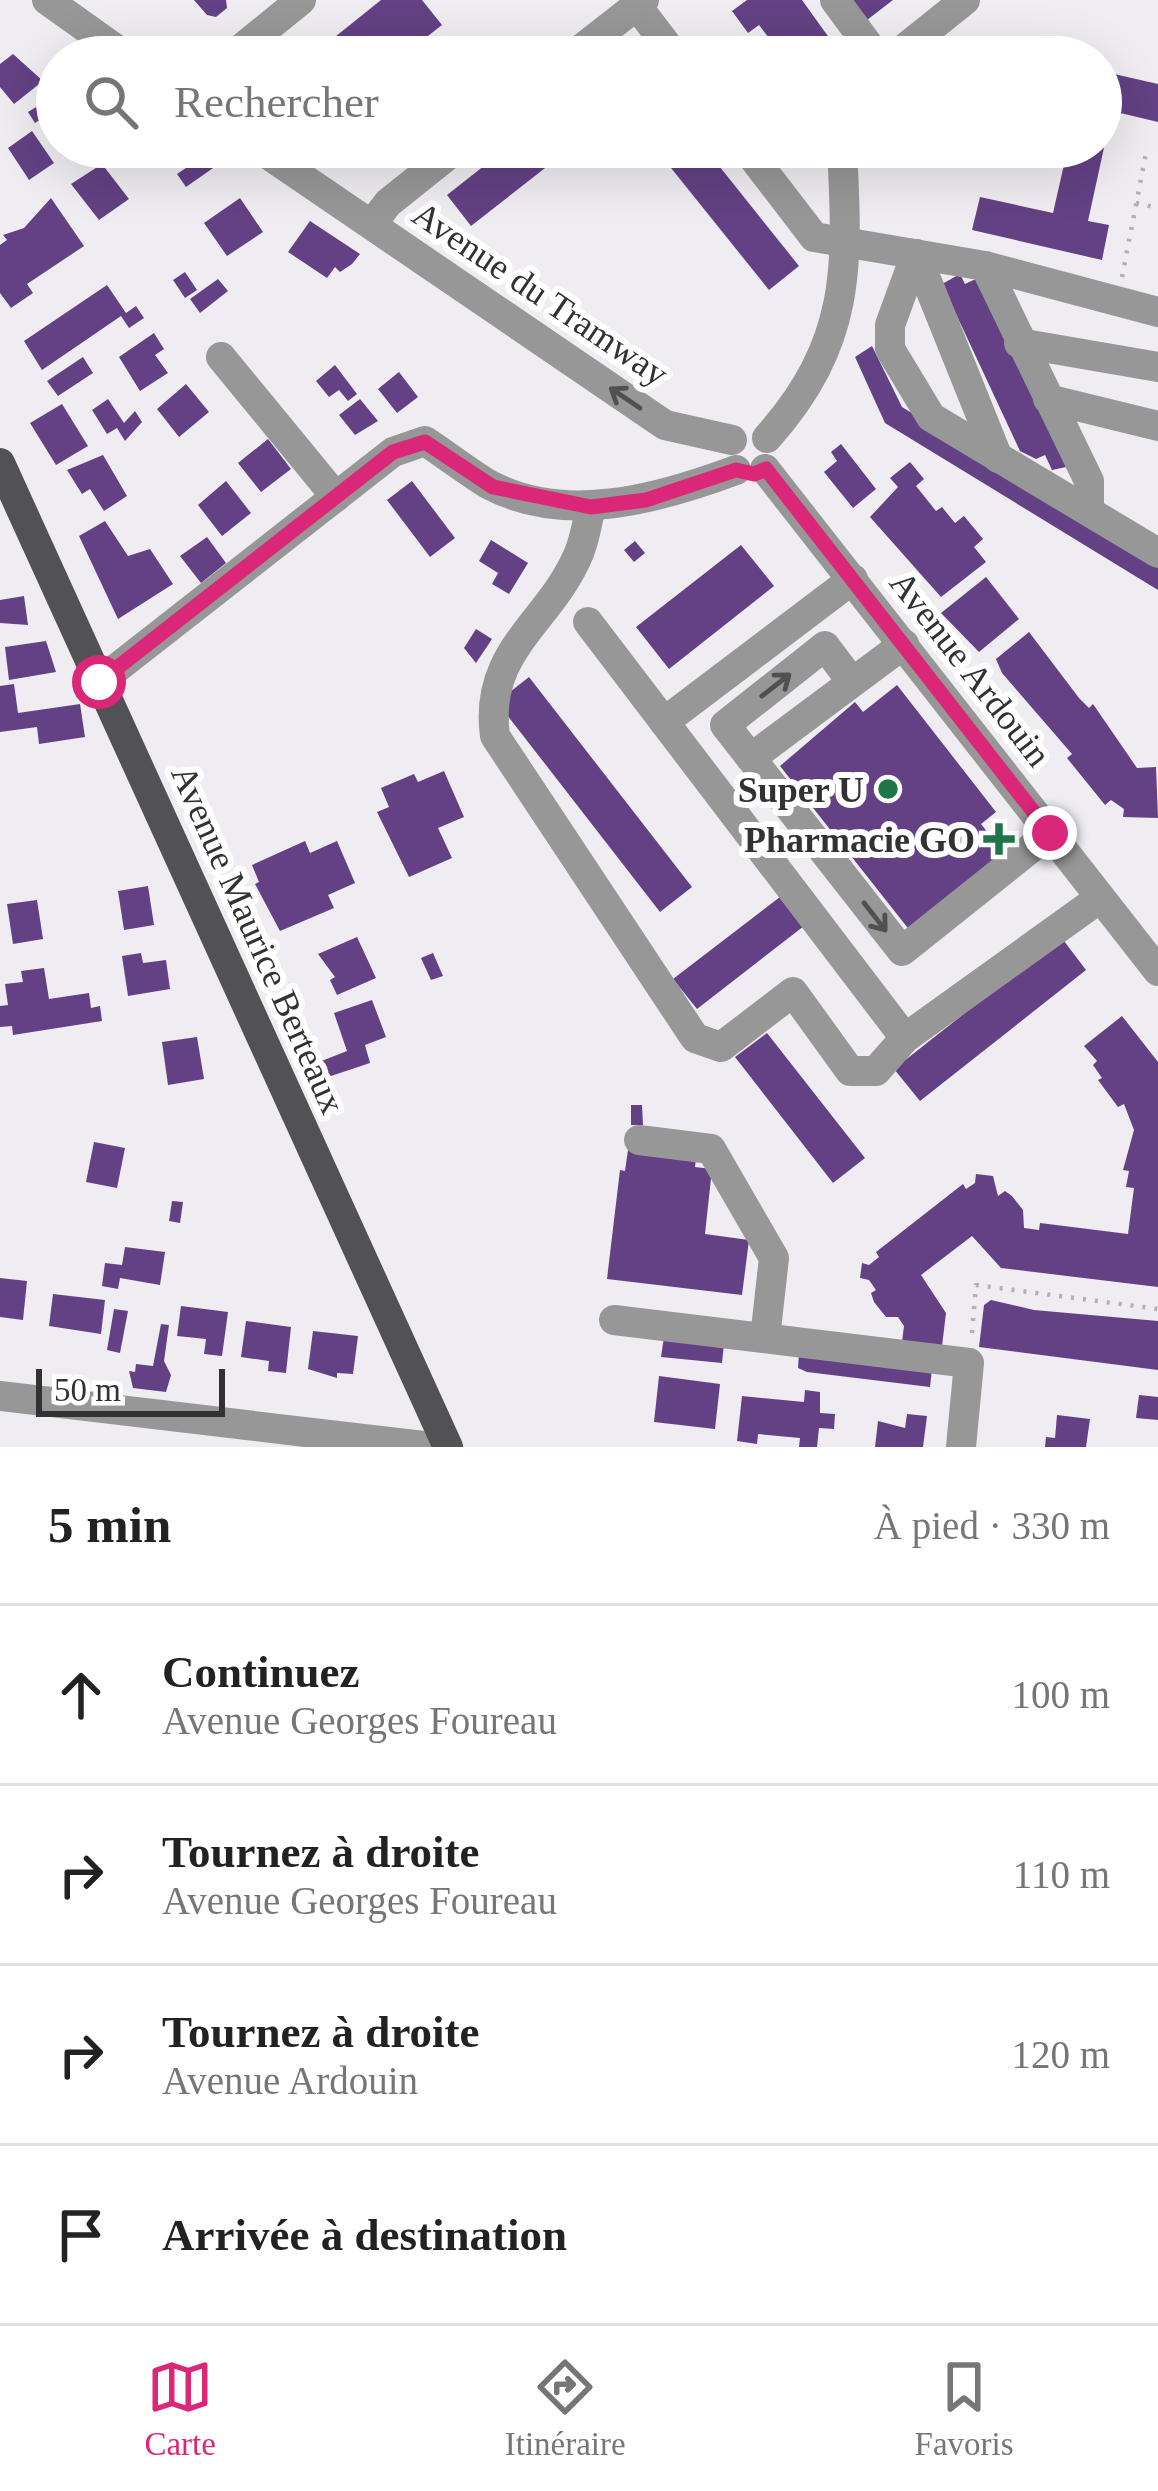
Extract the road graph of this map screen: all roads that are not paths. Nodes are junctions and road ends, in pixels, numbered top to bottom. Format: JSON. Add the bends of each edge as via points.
{"nodes":[{"id":1,"x":47,"y":0,"type":"edge"},
{"id":2,"x":301,"y":0,"type":"edge"},
{"id":3,"x":835,"y":0,"type":"edge"},
{"id":4,"x":965,"y":0,"type":"edge"},
{"id":5,"x":634,"y":4,"type":"edge"},
{"id":6,"x":98,"y":36,"type":"edge"},
{"id":7,"x":257,"y":36,"type":"edge"},
{"id":8,"x":596,"y":36,"type":"edge"},
{"id":9,"x":659,"y":36,"type":"edge"},
{"id":10,"x":862,"y":36,"type":"edge"},
{"id":11,"x":920,"y":36,"type":"edge"},
{"id":12,"x":288,"y":168,"type":"edge"},
{"id":13,"x":432,"y":168,"type":"edge"},
{"id":14,"x":761,"y":168,"type":"edge"},
{"id":15,"x":843,"y":168,"type":"edge"},
{"id":16,"x":372,"y":224,"type":"junction"},
{"id":17,"x":846,"y":243,"type":"junction"},
{"id":18,"x":916,"y":254,"type":"junction"},
{"id":19,"x":985,"y":266,"type":"junction"},
{"id":20,"x":1158,"y":312,"type":"edge"},
{"id":21,"x":1019,"y":343,"type":"junction"},
{"id":22,"x":221,"y":357,"type":"dead end"},
{"id":23,"x":1158,"y":367,"type":"edge"},
{"id":24,"x":1048,"y":399,"type":"junction"},
{"id":25,"x":1158,"y":426,"type":"edge"},
{"id":26,"x":750,"y":454,"type":"junction"},
{"id":27,"x":998,"y":458,"type":"junction"},
{"id":28,"x":0,"y":463,"type":"edge"},
{"id":29,"x":336,"y":497,"type":"junction"},
{"id":30,"x":591,"y":507,"type":"junction"},
{"id":31,"x":1089,"y":510,"type":"junction"},
{"id":32,"x":1158,"y":553,"type":"edge"},
{"id":33,"x":853,"y":579,"type":"junction"},
{"id":34,"x":588,"y":622,"type":"dead end"},
{"id":35,"x":904,"y":644,"type":"junction"},
{"id":36,"x":99,"y":682,"type":"junction"},
{"id":37,"x":852,"y":682,"type":"junction"},
{"id":38,"x":664,"y":722,"type":"junction"},
{"id":39,"x":751,"y":758,"type":"junction"},
{"id":40,"x":1050,"y":833,"type":"junction"},
{"id":41,"x":1100,"y":898,"type":"junction"},
{"id":42,"x":1158,"y":971,"type":"edge"},
{"id":43,"x":905,"y":1038,"type":"junction"},
{"id":44,"x":639,"y":1140,"type":"dead end"},
{"id":45,"x":614,"y":1320,"type":"dead end"},
{"id":46,"x":765,"y":1338,"type":"junction"},
{"id":47,"x":0,"y":1396,"type":"edge"},
{"id":48,"x":178,"y":1432,"type":"edge"},
{"id":49,"x":432,"y":1447,"type":"edge"},
{"id":50,"x":448,"y":1447,"type":"edge"},
{"id":51,"x":962,"y":1447,"type":"edge"}],
"edges":[{"from":1,"to":6,"type":"street"},
{"from":2,"to":7,"type":"street"},
{"from":3,"to":10,"type":"street"},
{"from":4,"to":11,"type":"street"},
{"from":5,"to":8,"type":"street"},
{"from":5,"to":9,"type":"street"},
{"from":12,"to":16,"type":"street","name":"Avenue du Tramway"},
{"from":13,"to":16,"type":"street"},
{"from":14,"to":17,"type":"street","via":[[814,237]]},
{"from":15,"to":17,"type":"street"},
{"from":26,"to":16,"type":"street","name":"Avenue du Tramway","one_way":true,"via":[[665,425]]},
{"from":17,"to":18,"type":"street"},
{"from":17,"to":26,"type":"street","via":[[836,321],[820,368]]},
{"from":18,"to":19,"type":"street"},
{"from":18,"to":27,"type":"street"},
{"from":18,"to":27,"type":"street","via":[[890,325],[890,349],[931,417]]},
{"from":19,"to":20,"type":"street"},
{"from":19,"to":21,"type":"street"},
{"from":21,"to":23,"type":"street"},
{"from":21,"to":24,"type":"street"},
{"from":22,"to":29,"type":"street"},
{"from":24,"to":25,"type":"street"},
{"from":24,"to":31,"type":"street","via":[[1089,482]]},
{"from":26,"to":30,"type":"street","via":[[646,500]]},
{"from":26,"to":33,"type":"street","name":"Avenue Ardouin"},
{"from":27,"to":31,"type":"street"},
{"from":28,"to":36,"type":"main road","name":"Avenue Maurice Berteaux"},
{"from":29,"to":30,"type":"street","via":[[393,452],[425,442],[493,487]]},
{"from":29,"to":36,"type":"street"},
{"from":30,"to":43,"type":"street","via":[[578,555],[497,674],[490,703],[495,736],[695,1038],[721,1047],[793,992],[850,1071],[876,1071]]},
{"from":31,"to":32,"type":"street"},
{"from":33,"to":35,"type":"street","name":"Avenue Ardouin"},
{"from":33,"to":38,"type":"street"},
{"from":34,"to":38,"type":"street"},
{"from":35,"to":37,"type":"street"},
{"from":35,"to":40,"type":"street","name":"Avenue Ardouin"},
{"from":36,"to":50,"type":"main road","name":"Avenue Maurice Berteaux"},
{"from":37,"to":39,"type":"street"},
{"from":39,"to":37,"type":"street","one_way":true,"via":[[725,725],[825,646]]},
{"from":38,"to":43,"type":"street"},
{"from":39,"to":40,"type":"street","one_way":true,"via":[[902,951]]},
{"from":40,"to":41,"type":"street","name":"Avenue Ardouin"},
{"from":41,"to":42,"type":"street","name":"Avenue Ardouin"},
{"from":41,"to":43,"type":"street"},
{"from":44,"to":46,"type":"street","via":[[711,1149],[773,1258]]},
{"from":45,"to":46,"type":"street"},
{"from":46,"to":51,"type":"street","via":[[969,1363]]},
{"from":47,"to":48,"type":"street"},
{"from":48,"to":49,"type":"street"}]}
